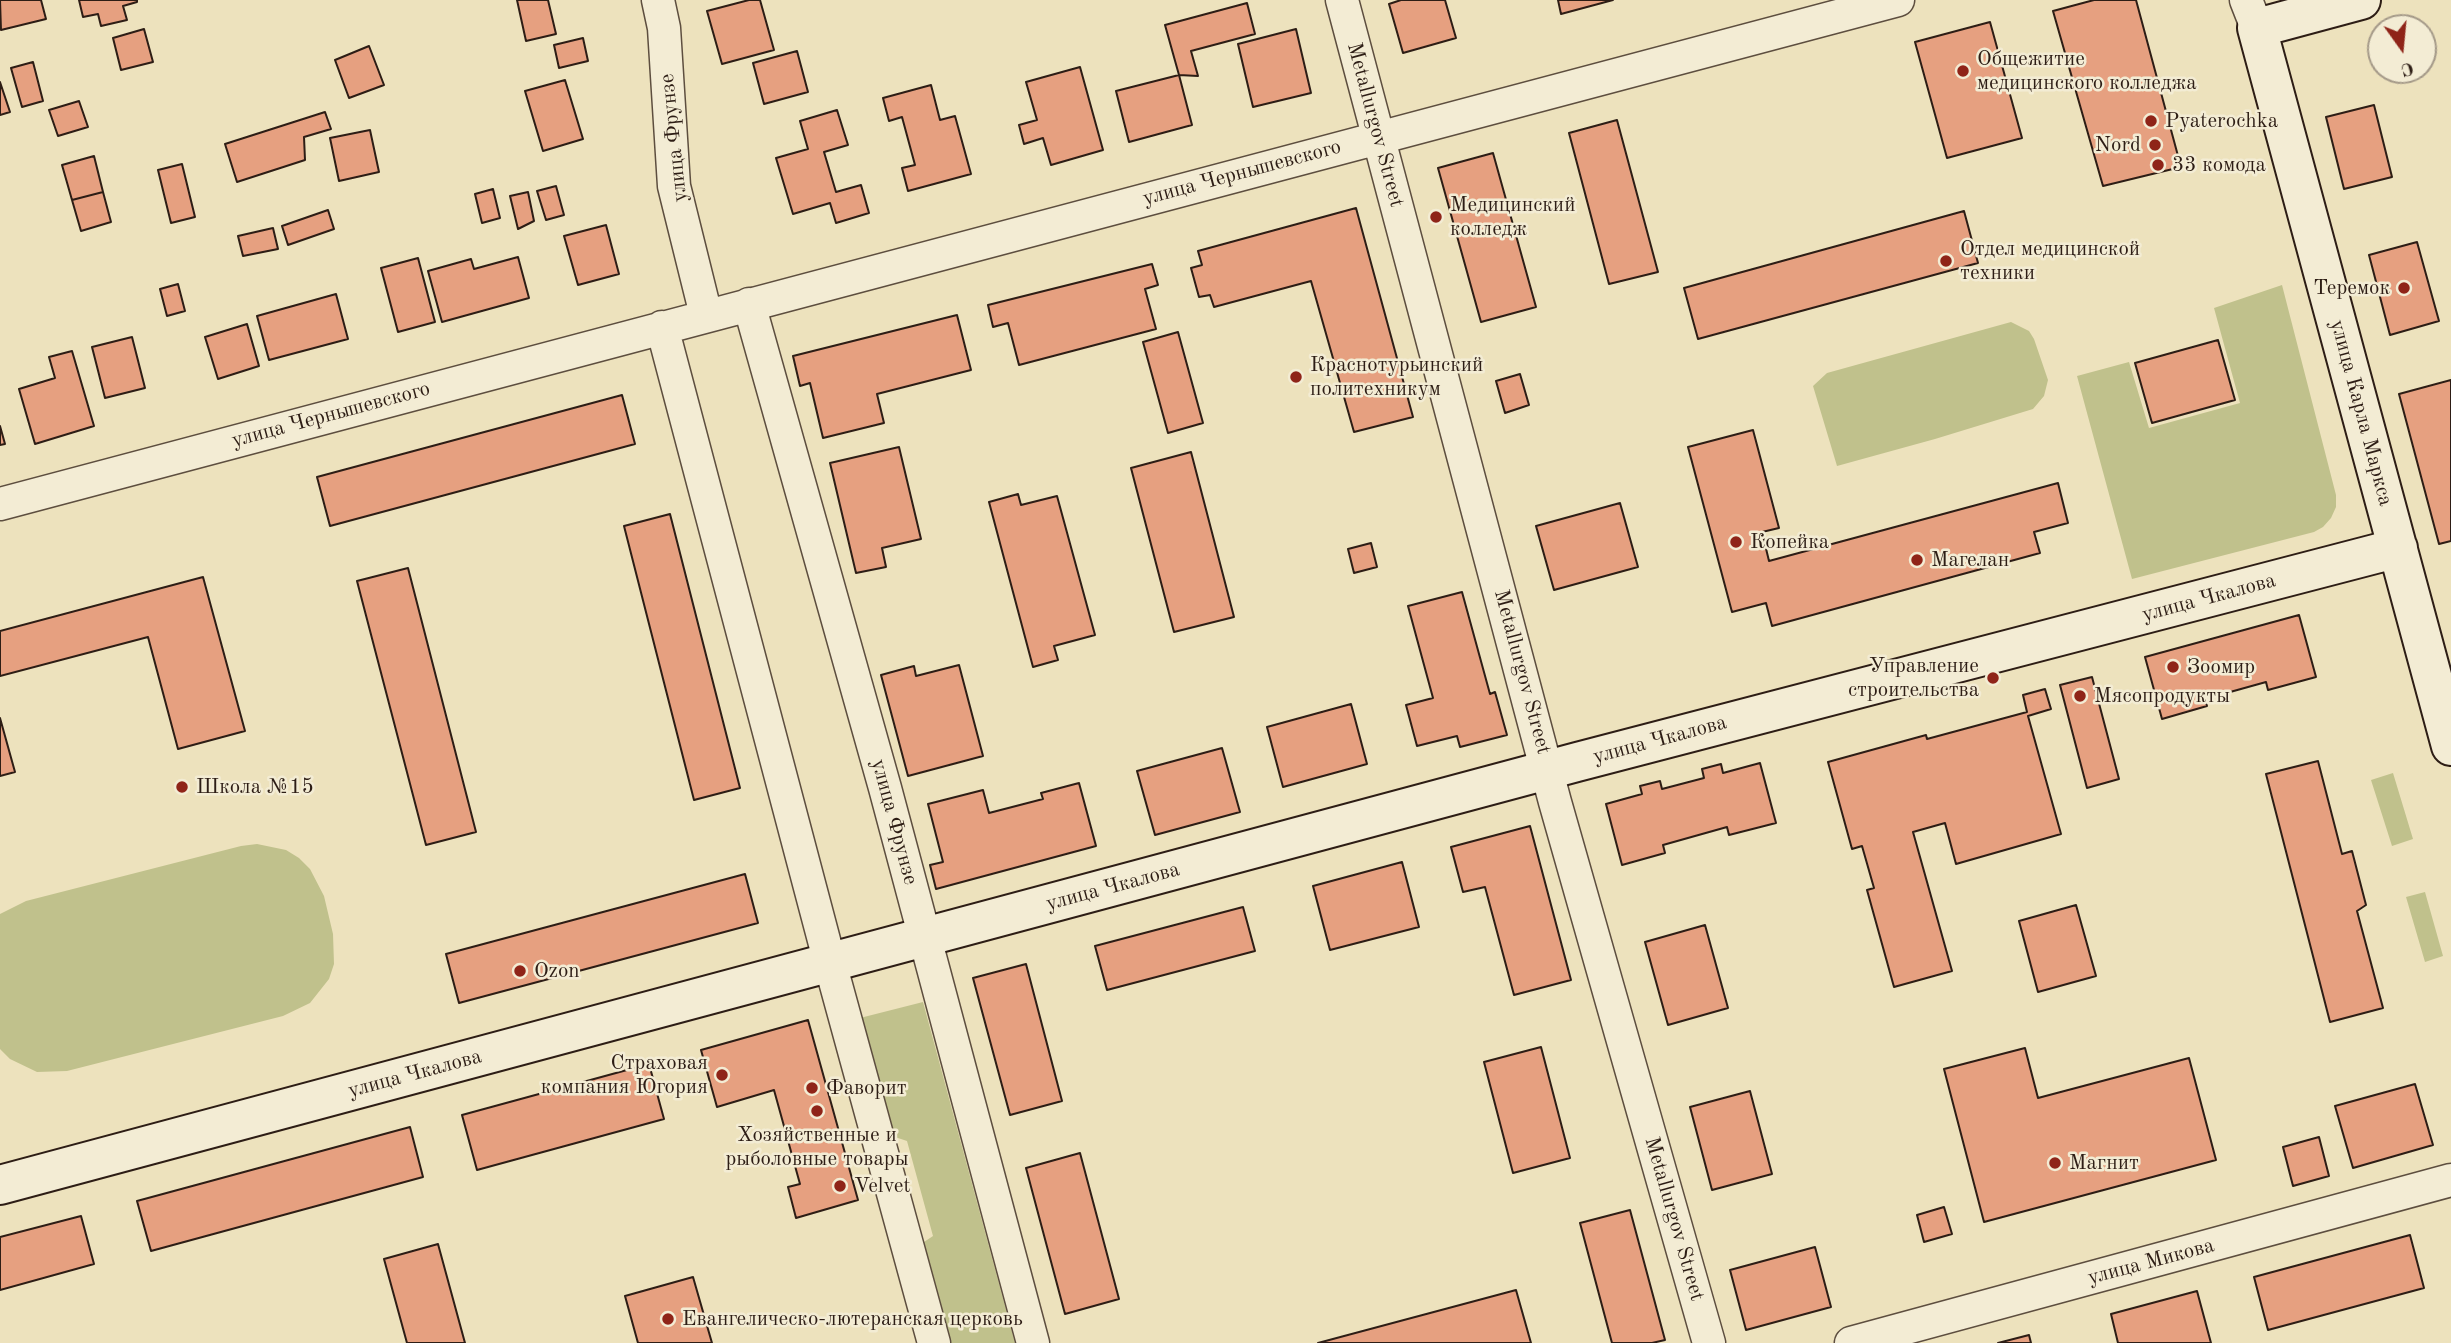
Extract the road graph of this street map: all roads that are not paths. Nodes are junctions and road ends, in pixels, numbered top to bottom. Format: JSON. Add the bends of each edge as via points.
{"nodes":[{"id":1,"x":657,"y":0,"type":"edge"},
{"id":2,"x":1342,"y":0,"type":"edge"},
{"id":3,"x":1898,"y":0,"type":"edge"},
{"id":4,"x":2361,"y":0,"type":"edge"},
{"id":5,"x":2252,"y":14,"type":"edge"},
{"id":6,"x":1377,"y":138,"type":"junction"},
{"id":7,"x":749,"y":303,"type":"junction"},
{"id":8,"x":706,"y":315,"type":"junction"},
{"id":9,"x":662,"y":327,"type":"junction"},
{"id":10,"x":0,"y":504,"type":"edge"},
{"id":11,"x":2398,"y":548,"type":"junction"},
{"id":12,"x":2451,"y":746,"type":"edge"},
{"id":13,"x":1548,"y":769,"type":"junction"},
{"id":14,"x":925,"y":938,"type":"junction"},
{"id":15,"x":830,"y":963,"type":"junction"},
{"id":16,"x":2451,"y":1180,"type":"edge"},
{"id":17,"x":0,"y":1185,"type":"edge"},
{"id":18,"x":934,"y":1343,"type":"edge"},
{"id":19,"x":1033,"y":1343,"type":"edge"},
{"id":20,"x":1709,"y":1343,"type":"edge"},
{"id":21,"x":1852,"y":1343,"type":"edge"}],
"edges":[{"from":1,"to":8,"type":"street","name":"улица Фрунзе","via":[[664,28],[674,186]]},
{"from":2,"to":6,"type":"street","name":"Metallurgov Street"},
{"from":3,"to":6,"type":"street","name":"улица Чернышевского"},
{"from":4,"to":5,"type":"main road"},
{"from":5,"to":11,"type":"main road","name":"улица Карла Маркса"},
{"from":6,"to":7,"type":"street","name":"улица Чернышевского"},
{"from":6,"to":13,"type":"street","name":"Metallurgov Street"},
{"from":7,"to":8,"type":"street","name":"улица Чернышевского"},
{"from":7,"to":14,"type":"street","name":"улица Фрунзе"},
{"from":8,"to":9,"type":"street","name":"улица Чернышевского"},
{"from":9,"to":10,"type":"street","name":"улица Чернышевского"},
{"from":9,"to":15,"type":"street"},
{"from":11,"to":12,"type":"main road","name":"улица Карла Маркса"},
{"from":11,"to":13,"type":"main road","name":"улица Чкалова"},
{"from":13,"to":14,"type":"main road","name":"улица Чкалова"},
{"from":13,"to":20,"type":"street","name":"Metallurgov Street"},
{"from":14,"to":15,"type":"main road","name":"улица Чкалова"},
{"from":14,"to":19,"type":"street","name":"улица Фрунзе"},
{"from":15,"to":17,"type":"main road","name":"улица Чкалова"},
{"from":15,"to":18,"type":"street"},
{"from":16,"to":21,"type":"street","name":"улица Микова"}]}
